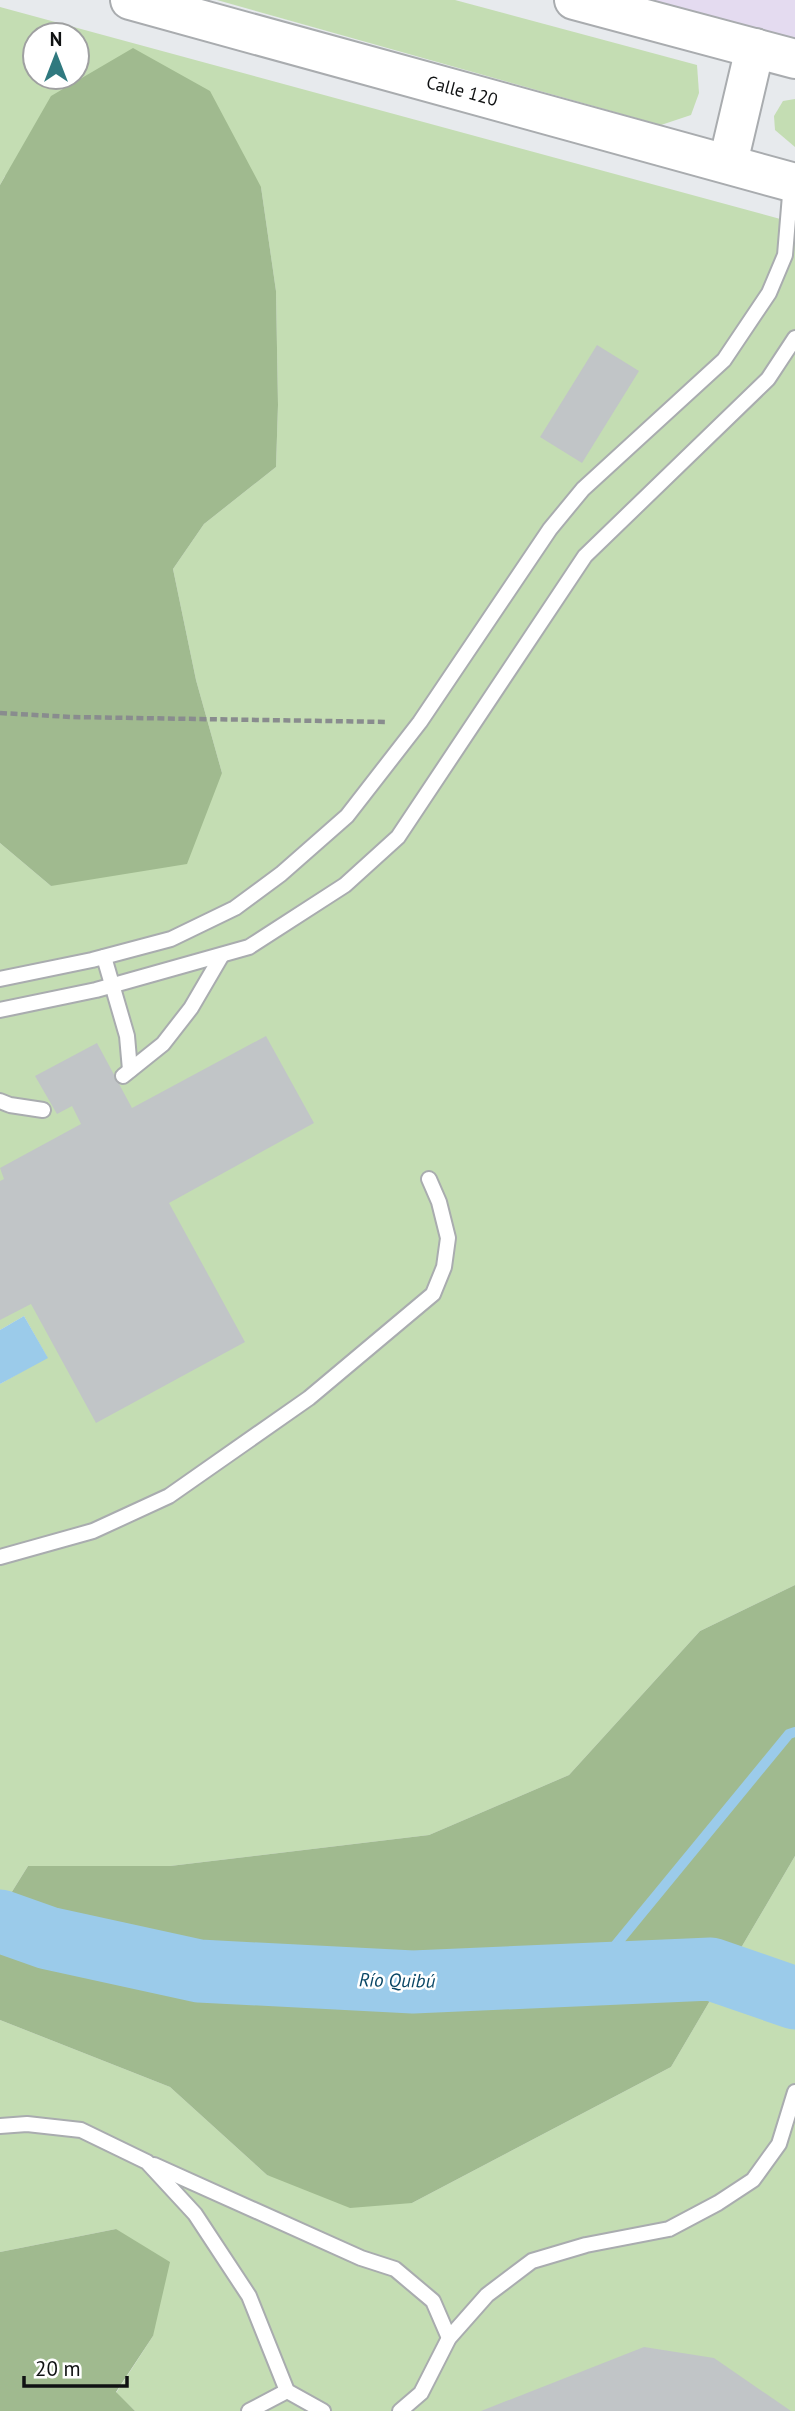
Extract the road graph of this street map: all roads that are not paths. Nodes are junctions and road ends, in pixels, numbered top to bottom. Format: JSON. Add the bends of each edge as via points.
{"nodes":[{"id":1,"x":130,"y":0,"type":"edge"},
{"id":2,"x":574,"y":0,"type":"edge"},
{"id":3,"x":755,"y":48,"type":"junction"},
{"id":4,"x":795,"y":59,"type":"edge"},
{"id":5,"x":727,"y":163,"type":"junction"},
{"id":6,"x":793,"y":182,"type":"edge"},
{"id":7,"x":795,"y":338,"type":"edge"},
{"id":8,"x":222,"y":955,"type":"junction"},
{"id":9,"x":104,"y":957,"type":"junction"},
{"id":10,"x":0,"y":979,"type":"edge"},
{"id":11,"x":113,"y":986,"type":"junction"},
{"id":12,"x":0,"y":1010,"type":"edge"},
{"id":13,"x":0,"y":1101,"type":"edge"},
{"id":14,"x":43,"y":1110,"type":"dead end"},
{"id":15,"x":429,"y":1179,"type":"dead end"},
{"id":16,"x":0,"y":1558,"type":"edge"},
{"id":17,"x":795,"y":2092,"type":"edge"},
{"id":18,"x":0,"y":2126,"type":"edge"},
{"id":19,"x":147,"y":2162,"type":"junction"},
{"id":20,"x":449,"y":2337,"type":"junction"},
{"id":21,"x":288,"y":2392,"type":"junction"},
{"id":22,"x":249,"y":2411,"type":"edge"},
{"id":23,"x":323,"y":2411,"type":"edge"},
{"id":24,"x":400,"y":2411,"type":"edge"}],
"edges":[{"from":1,"to":5,"type":"main road","name":"Calle 120"},
{"from":2,"to":3,"type":"main road"},
{"from":3,"to":4,"type":"main road"},
{"from":3,"to":5,"type":"main road"},
{"from":5,"to":6,"type":"main road","name":"Calle 120"},
{"from":6,"to":9,"type":"lane","via":[[785,255],[769,293],[724,360],[583,489],[550,529],[420,722],[347,816],[235,908],[171,939]]},
{"from":7,"to":8,"type":"lane","via":[[768,379],[585,556],[398,836],[345,885],[249,947]]},
{"from":8,"to":11,"type":"lane"},
{"from":8,"to":11,"type":"lane","via":[[163,1044],[127,1073],[127,1036]]},
{"from":9,"to":10,"type":"lane"},
{"from":9,"to":11,"type":"lane"},
{"from":11,"to":12,"type":"lane"},
{"from":13,"to":14,"type":"lane"},
{"from":15,"to":16,"type":"lane","via":[[448,1238],[444,1268],[433,1294],[309,1398],[169,1496],[93,1531]]},
{"from":17,"to":20,"type":"lane","via":[[779,2144],[753,2180],[668,2228],[532,2261],[486,2295]]},
{"from":18,"to":19,"type":"lane","via":[[81,2130]]},
{"from":19,"to":20,"type":"lane","via":[[395,2269],[433,2301]]},
{"from":19,"to":21,"type":"lane","via":[[195,2214],[249,2296]]},
{"from":20,"to":24,"type":"lane","via":[[421,2393]]},
{"from":21,"to":22,"type":"lane"},
{"from":21,"to":23,"type":"lane"}]}
